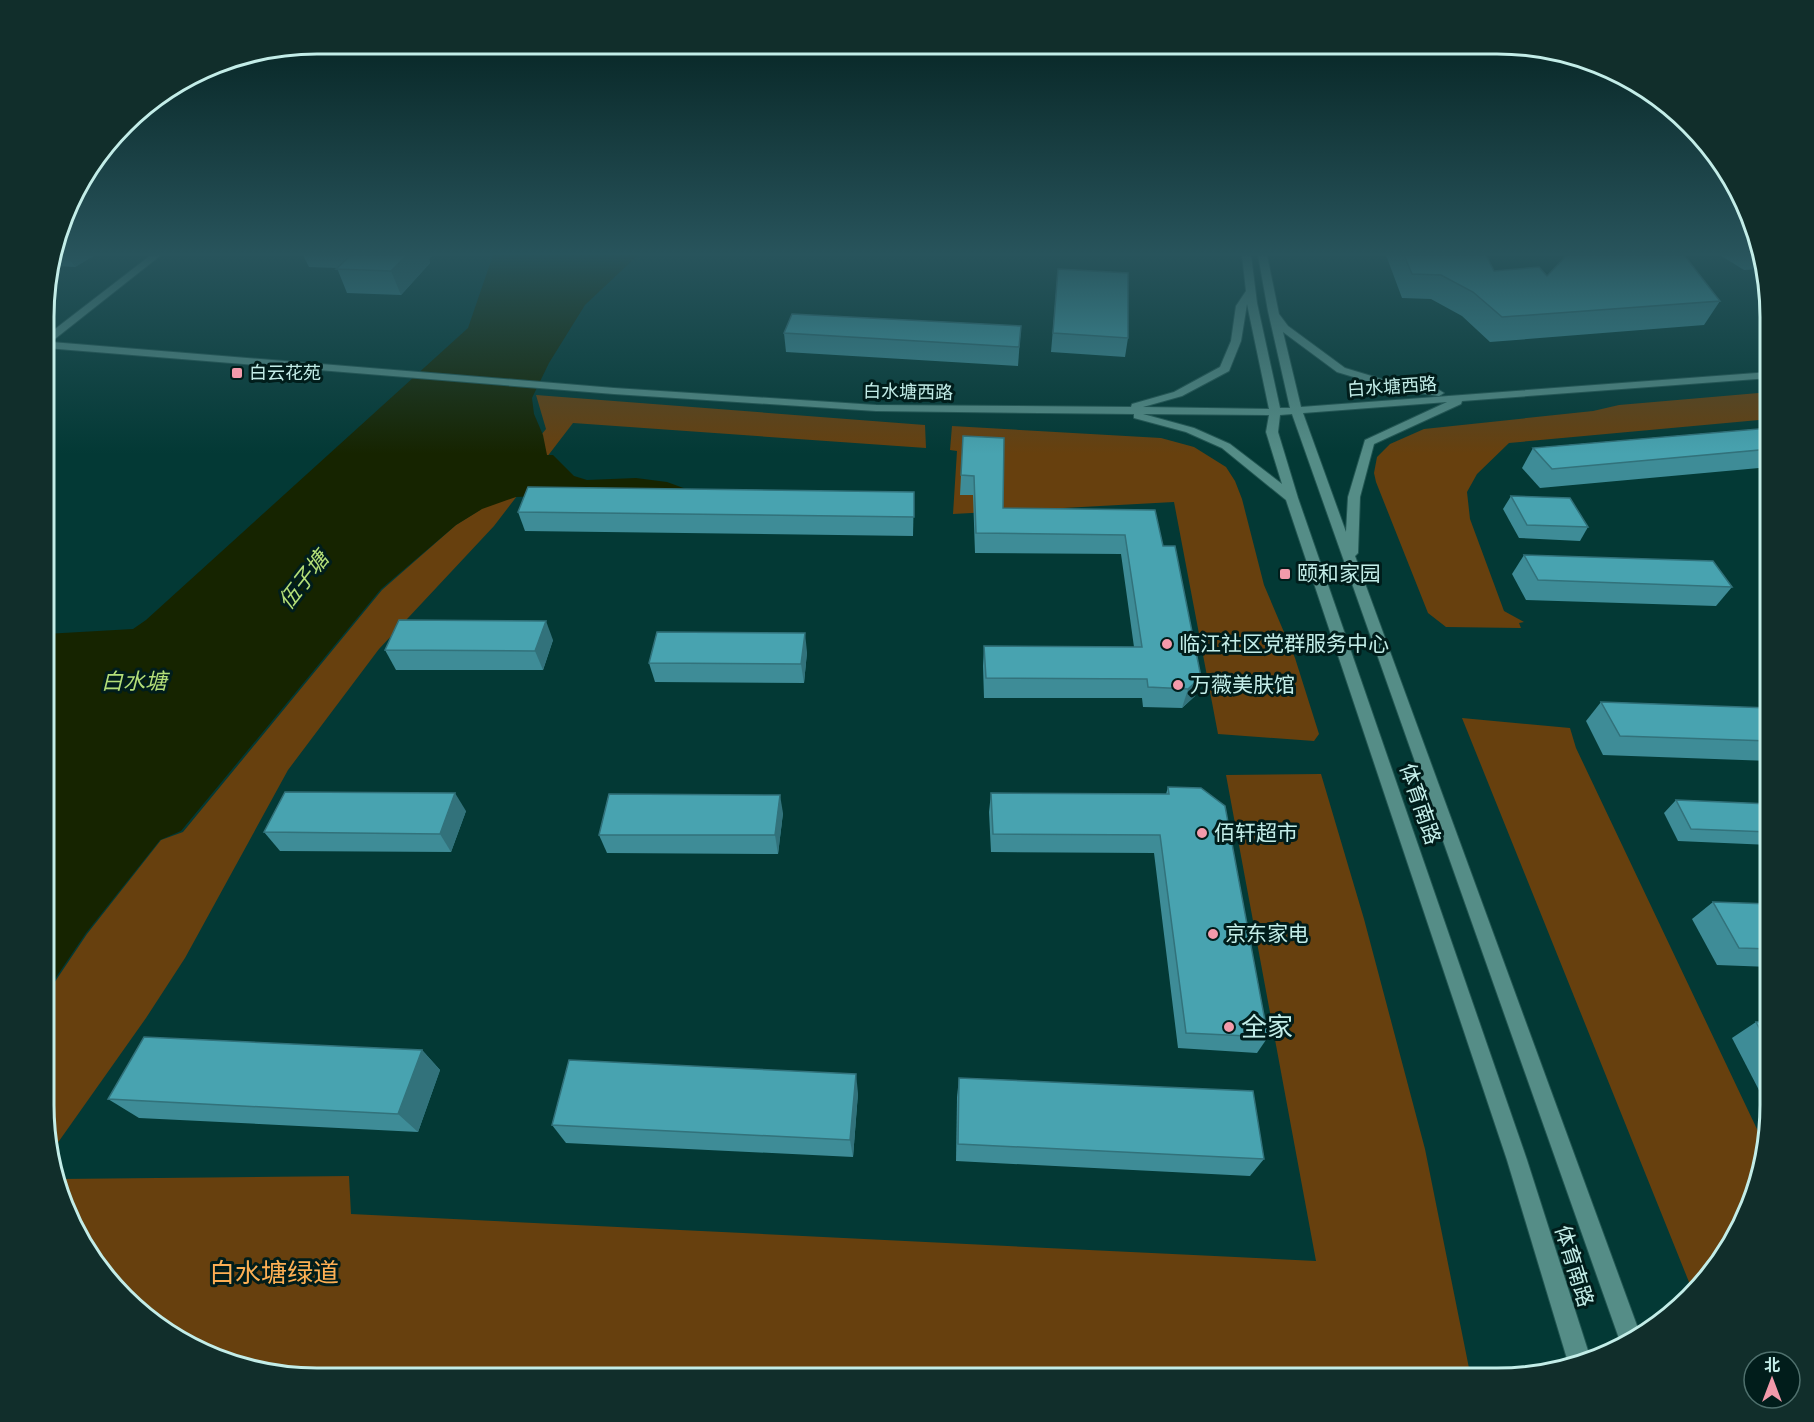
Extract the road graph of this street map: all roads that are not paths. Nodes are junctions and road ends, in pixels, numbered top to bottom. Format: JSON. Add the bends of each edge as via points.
{"nodes":[{"id":1,"x":73,"y":321,"type":"edge"},
{"id":2,"x":1239,"y":321,"type":"edge"},
{"id":3,"x":1257,"y":321,"type":"edge"},
{"id":4,"x":1275,"y":321,"type":"edge"},
{"id":5,"x":1280,"y":321,"type":"edge"},
{"id":6,"x":54,"y":337,"type":"edge"},
{"id":7,"x":54,"y":344,"type":"edge"},
{"id":8,"x":1760,"y":376,"type":"edge"},
{"id":9,"x":1468,"y":398,"type":"junction"},
{"id":10,"x":1296,"y":410,"type":"junction"},
{"id":11,"x":1118,"y":411,"type":"junction"},
{"id":12,"x":1275,"y":412,"type":"junction"},
{"id":13,"x":1292,"y":498,"type":"junction"},
{"id":14,"x":1352,"y":563,"type":"junction"},
{"id":15,"x":1629,"y":1333,"type":"edge"},
{"id":16,"x":1578,"y":1355,"type":"edge"}],
"edges":[{"from":1,"to":6,"type":"street"},
{"from":2,"to":11,"type":"street","via":[[1225,369],[1178,394]]},
{"from":3,"to":12,"type":"street","name":"体育南路"},
{"from":4,"to":10,"type":"street","name":"体育南路"},
{"from":5,"to":9,"type":"street","via":[[1341,370],[1397,387]]},
{"from":7,"to":11,"type":"street","name":"白水塘西路","via":[[614,391],[876,408]]},
{"from":8,"to":9,"type":"street","name":"白水塘西路"},
{"from":9,"to":10,"type":"street","name":"白水塘西路"},
{"from":9,"to":14,"type":"street","via":[[1369,442],[1354,497]]},
{"from":10,"to":12,"type":"street","name":"白水塘西路"},
{"from":10,"to":14,"type":"street","name":"体育南路"},
{"from":11,"to":12,"type":"street","name":"白水塘西路"},
{"from":11,"to":13,"type":"street","via":[[1190,430],[1226,446]]},
{"from":12,"to":13,"type":"street","name":"体育南路","via":[[1272,432]]},
{"from":13,"to":16,"type":"street","name":"体育南路","via":[[1517,1160]]},
{"from":14,"to":15,"type":"street","name":"体育南路"}]}
